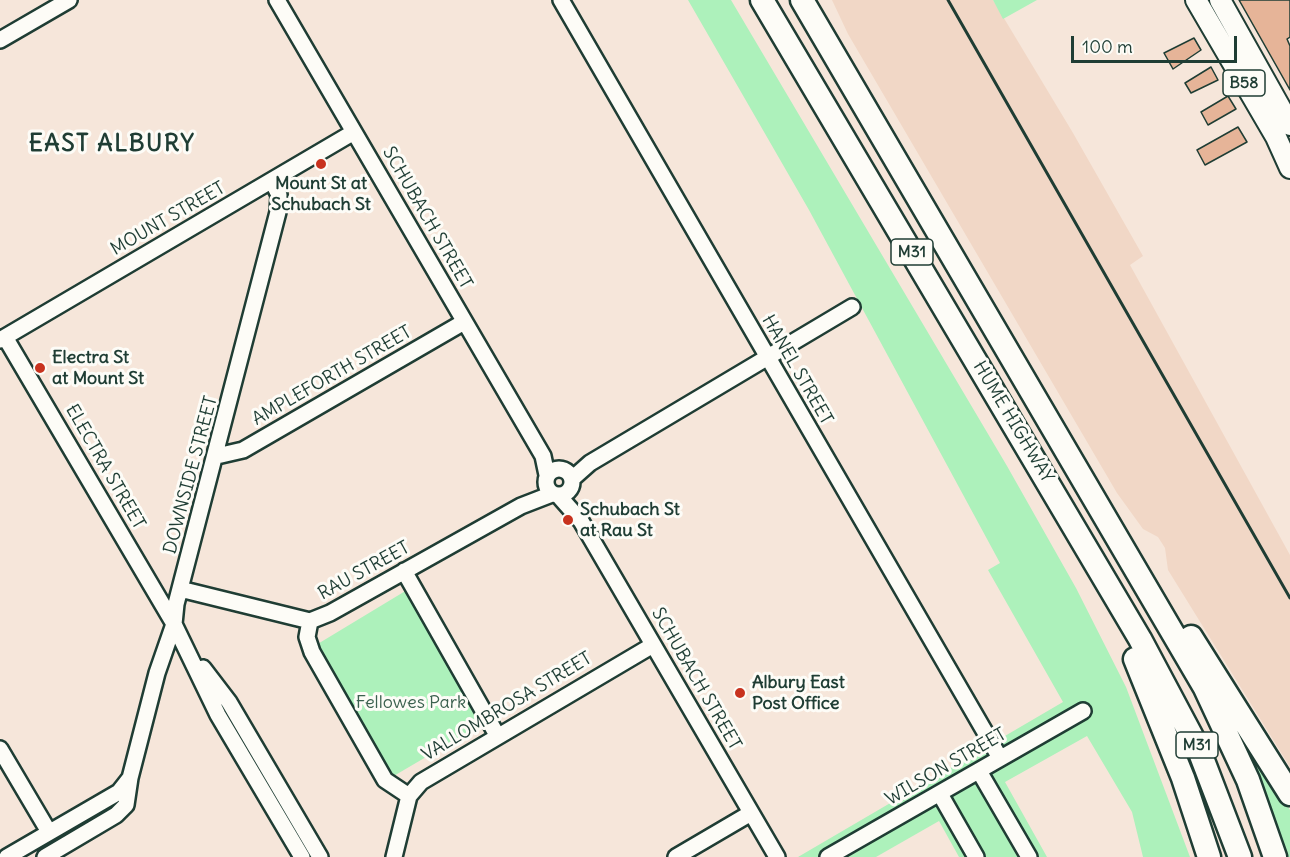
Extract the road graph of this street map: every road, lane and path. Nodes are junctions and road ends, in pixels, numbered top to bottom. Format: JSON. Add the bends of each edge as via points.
{"nodes":[{"id":1,"x":69,"y":0,"type":"edge"},
{"id":2,"x":277,"y":0,"type":"edge"},
{"id":3,"x":561,"y":0,"type":"edge"},
{"id":4,"x":762,"y":0,"type":"edge"},
{"id":5,"x":802,"y":0,"type":"edge"},
{"id":6,"x":1196,"y":0,"type":"edge"},
{"id":7,"x":1220,"y":0,"type":"edge"},
{"id":8,"x":0,"y":40,"type":"edge"},
{"id":9,"x":1290,"y":125,"type":"edge"},
{"id":10,"x":354,"y":132,"type":"junction"},
{"id":11,"x":1288,"y":155,"type":"edge"},
{"id":12,"x":272,"y":181,"type":"junction"},
{"id":13,"x":852,"y":307,"type":"dead end"},
{"id":14,"x":464,"y":322,"type":"junction"},
{"id":15,"x":2,"y":338,"type":"edge"},
{"id":16,"x":766,"y":356,"type":"junction"},
{"id":17,"x":1063,"y":446,"type":"junction"},
{"id":18,"x":217,"y":456,"type":"junction"},
{"id":19,"x":559,"y":482,"type":"junction"},
{"id":20,"x":1062,"y":505,"type":"junction"},
{"id":21,"x":404,"y":571,"type":"junction"},
{"id":22,"x":180,"y":589,"type":"junction"},
{"id":23,"x":310,"y":621,"type":"junction"},
{"id":24,"x":174,"y":624,"type":"junction"},
{"id":25,"x":653,"y":645,"type":"junction"},
{"id":26,"x":188,"y":650,"type":"junction"},
{"id":27,"x":1083,"y":711,"type":"dead end"},
{"id":28,"x":497,"y":735,"type":"junction"},
{"id":29,"x":0,"y":749,"type":"edge"},
{"id":30,"x":1000,"y":758,"type":"junction"},
{"id":31,"x":979,"y":771,"type":"junction"},
{"id":32,"x":130,"y":778,"type":"junction"},
{"id":33,"x":940,"y":794,"type":"junction"},
{"id":34,"x":1290,"y":794,"type":"edge"},
{"id":35,"x":409,"y":796,"type":"junction"},
{"id":36,"x":751,"y":813,"type":"junction"},
{"id":37,"x":49,"y":832,"type":"junction"},
{"id":38,"x":7,"y":857,"type":"edge"},
{"id":39,"x":45,"y":857,"type":"edge"},
{"id":40,"x":302,"y":857,"type":"edge"},
{"id":41,"x":320,"y":857,"type":"edge"},
{"id":42,"x":394,"y":857,"type":"edge"},
{"id":43,"x":676,"y":857,"type":"edge"},
{"id":44,"x":777,"y":857,"type":"edge"},
{"id":45,"x":828,"y":857,"type":"edge"},
{"id":46,"x":976,"y":857,"type":"edge"},
{"id":47,"x":1029,"y":857,"type":"edge"},
{"id":48,"x":1209,"y":857,"type":"edge"},
{"id":49,"x":1240,"y":857,"type":"edge"},
{"id":50,"x":1275,"y":857,"type":"edge"}],
"edges":[{"from":1,"to":8,"type":"street"},
{"from":2,"to":10,"type":"street","name":"SCHUBACH STREET"},
{"from":3,"to":16,"type":"street","name":"HANEL STREET"},
{"from":4,"to":20,"type":"highway","name":"HUME HIGHWAY","number":"M31"},
{"from":5,"to":17,"type":"highway","name":"HUME HIGHWAY","number":"M31"},
{"from":6,"to":11,"type":"main road","number":"B58"},
{"from":7,"to":9,"type":"main road","number":"B58"},
{"from":10,"to":12,"type":"street","name":"MOUNT STREET"},
{"from":10,"to":14,"type":"street","name":"SCHUBACH STREET"},
{"from":12,"to":15,"type":"street","name":"MOUNT STREET"},
{"from":12,"to":18,"type":"street","name":"DOWNSIDE STREET","via":[[279,195],[278,212]]},
{"from":13,"to":16,"type":"street","name":"RAU STREET"},
{"from":14,"to":18,"type":"street","name":"AMPLEFORTH STREET","via":[[243,450]]},
{"from":14,"to":19,"type":"street","name":"SCHUBACH STREET"},
{"from":15,"to":24,"type":"street","name":"ELECTRA STREET"},
{"from":16,"to":19,"type":"street","name":"RAU STREET"},
{"from":16,"to":30,"type":"street","name":"HANEL STREET"},
{"from":17,"to":34,"type":"highway","via":[[1215,672]]},
{"from":17,"to":50,"type":"highway","name":"HUME HIGHWAY","number":"M31","via":[[1204,688],[1248,780]]},
{"from":18,"to":22,"type":"street","name":"DOWNSIDE STREET"},
{"from":19,"to":21,"type":"street","name":"RAU STREET"},
{"from":19,"to":25,"type":"street","name":"SCHUBACH STREET"},
{"from":20,"to":48,"type":"highway","via":[[1146,682]]},
{"from":20,"to":49,"type":"highway","name":"HUME HIGHWAY","number":"M31","via":[[1199,750]]},
{"from":21,"to":23,"type":"street","name":"RAU STREET"},
{"from":21,"to":28,"type":"street"},
{"from":22,"to":23,"type":"street","name":"RAU STREET"},
{"from":22,"to":24,"type":"street","name":"DOWNSIDE STREET"},
{"from":23,"to":35,"type":"street","via":[[307,637],[312,652],[386,780]]},
{"from":24,"to":26,"type":"street","name":"ELECTRA STREET"},
{"from":24,"to":32,"type":"street","name":"DOWNSIDE STREET"},
{"from":25,"to":28,"type":"street","name":"VALLOMBROSA STREET"},
{"from":25,"to":36,"type":"street","name":"SCHUBACH STREET"},
{"from":26,"to":40,"type":"street","name":"ELECTRA STREET","via":[[219,715]]},
{"from":26,"to":41,"type":"street","name":"ELECTRA STREET","via":[[229,702]]},
{"from":27,"to":30,"type":"street","name":"WILSON STREET"},
{"from":28,"to":35,"type":"street","name":"VALLOMBROSA STREET","via":[[436,771]]},
{"from":29,"to":37,"type":"street"},
{"from":30,"to":31,"type":"street","name":"WILSON STREET"},
{"from":31,"to":33,"type":"street","name":"WILSON STREET"},
{"from":31,"to":47,"type":"street"},
{"from":32,"to":37,"type":"street","via":[[119,792]]},
{"from":32,"to":39,"type":"street","name":"DOWNSIDE STREET","via":[[123,809]]},
{"from":33,"to":45,"type":"street","name":"WILSON STREET"},
{"from":33,"to":46,"type":"street"},
{"from":35,"to":42,"type":"street"},
{"from":36,"to":43,"type":"street"},
{"from":36,"to":44,"type":"street","name":"SCHUBACH STREET"},
{"from":37,"to":38,"type":"street"}]}
